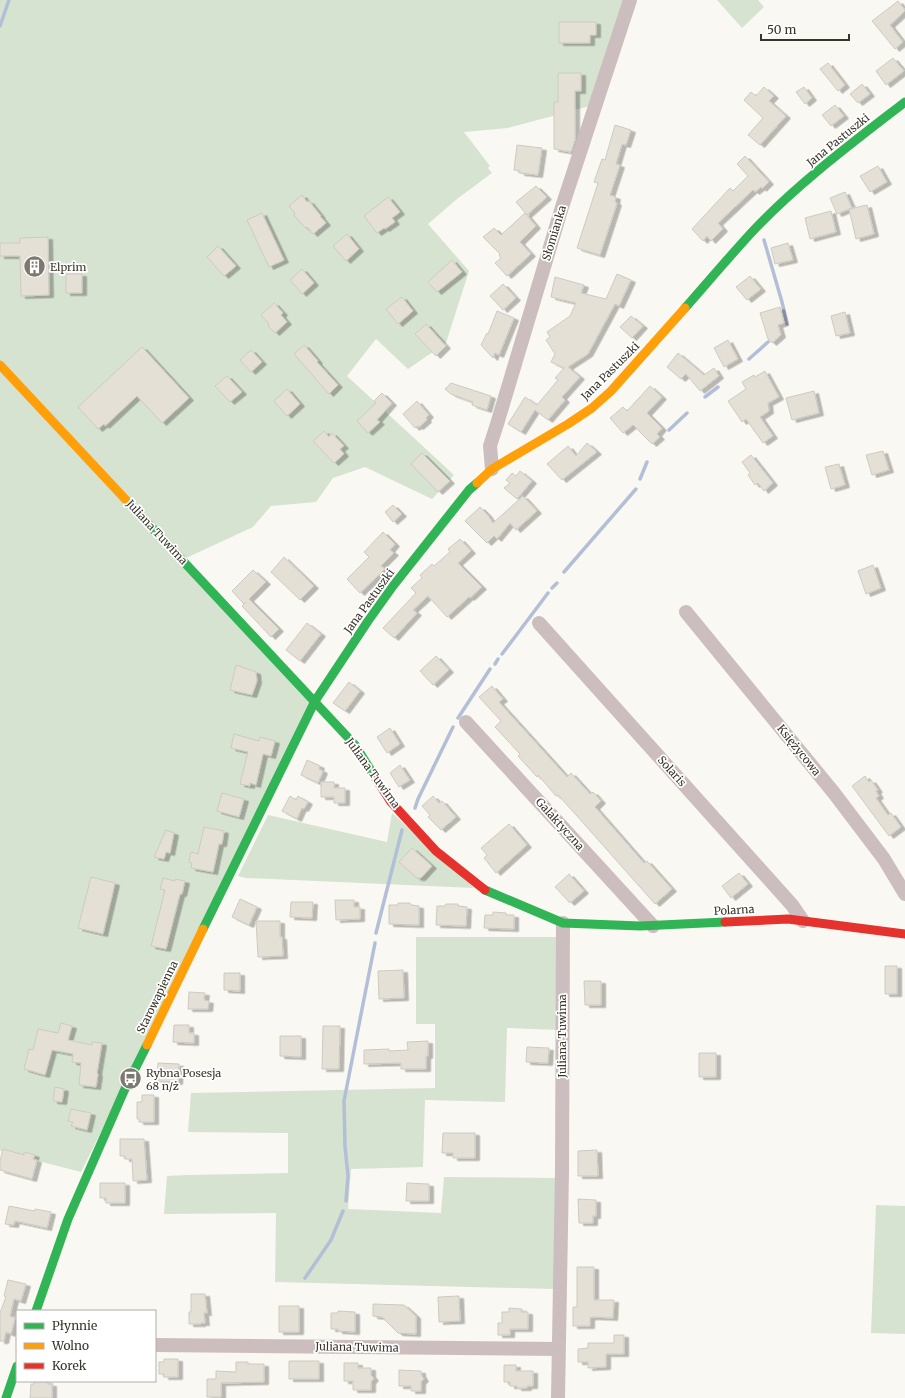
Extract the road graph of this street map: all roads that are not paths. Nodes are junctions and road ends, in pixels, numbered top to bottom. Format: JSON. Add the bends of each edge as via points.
{"nodes":[{"id":1,"x":630,"y":0,"type":"edge"},
{"id":2,"x":905,"y":102,"type":"edge"},
{"id":3,"x":0,"y":365,"type":"edge"},
{"id":4,"x":492,"y":469,"type":"junction"},
{"id":5,"x":686,"y":612,"type":"dead end"},
{"id":6,"x":539,"y":623,"type":"dead end"},
{"id":7,"x":315,"y":701,"type":"junction"},
{"id":8,"x":466,"y":722,"type":"dead end"},
{"id":9,"x":905,"y":894,"type":"edge"},
{"id":10,"x":803,"y":921,"type":"junction"},
{"id":11,"x":563,"y":923,"type":"junction"},
{"id":12,"x":653,"y":926,"type":"junction"},
{"id":13,"x":905,"y":934,"type":"edge"},
{"id":14,"x":36,"y":1310,"type":"edge"},
{"id":15,"x":156,"y":1345,"type":"edge"},
{"id":16,"x":559,"y":1349,"type":"junction"},
{"id":17,"x":16,"y":1369,"type":"edge"},
{"id":18,"x":6,"y":1398,"type":"edge"},
{"id":19,"x":558,"y":1398,"type":"edge"}],
"edges":[{"from":1,"to":4,"type":"street","name":"Słomianka","via":[[562,207],[490,446]]},
{"from":2,"to":4,"type":"street","name":"Jana Pastuszki","via":[[841,152],[752,232],[646,353],[592,408]]},
{"from":3,"to":7,"type":"street","name":"Juliana Tuwima"},
{"from":4,"to":7,"type":"street","name":"Jana Pastuszki","via":[[469,490],[393,586]]},
{"from":5,"to":9,"type":"street","name":"Księżycowa","via":[[834,793],[884,860]]},
{"from":6,"to":10,"type":"street","name":"Solaris","via":[[792,905]]},
{"from":7,"to":11,"type":"street","name":"Juliana Tuwima","via":[[355,746],[392,802],[436,851],[486,890]]},
{"from":7,"to":14,"type":"street","name":"Starowapienna","via":[[124,1091],[68,1219]]},
{"from":8,"to":12,"type":"street","name":"Galaktyczna"},
{"from":10,"to":12,"type":"street","name":"Polarna","via":[[788,919]]},
{"from":10,"to":13,"type":"street","name":"Polarna"},
{"from":11,"to":12,"type":"street","name":"Polarna"},
{"from":11,"to":16,"type":"street","name":"Juliana Tuwima"},
{"from":15,"to":16,"type":"street","name":"Juliana Tuwima"},
{"from":16,"to":19,"type":"street","name":"Juliana Tuwima"},
{"from":17,"to":18,"type":"street"}]}
